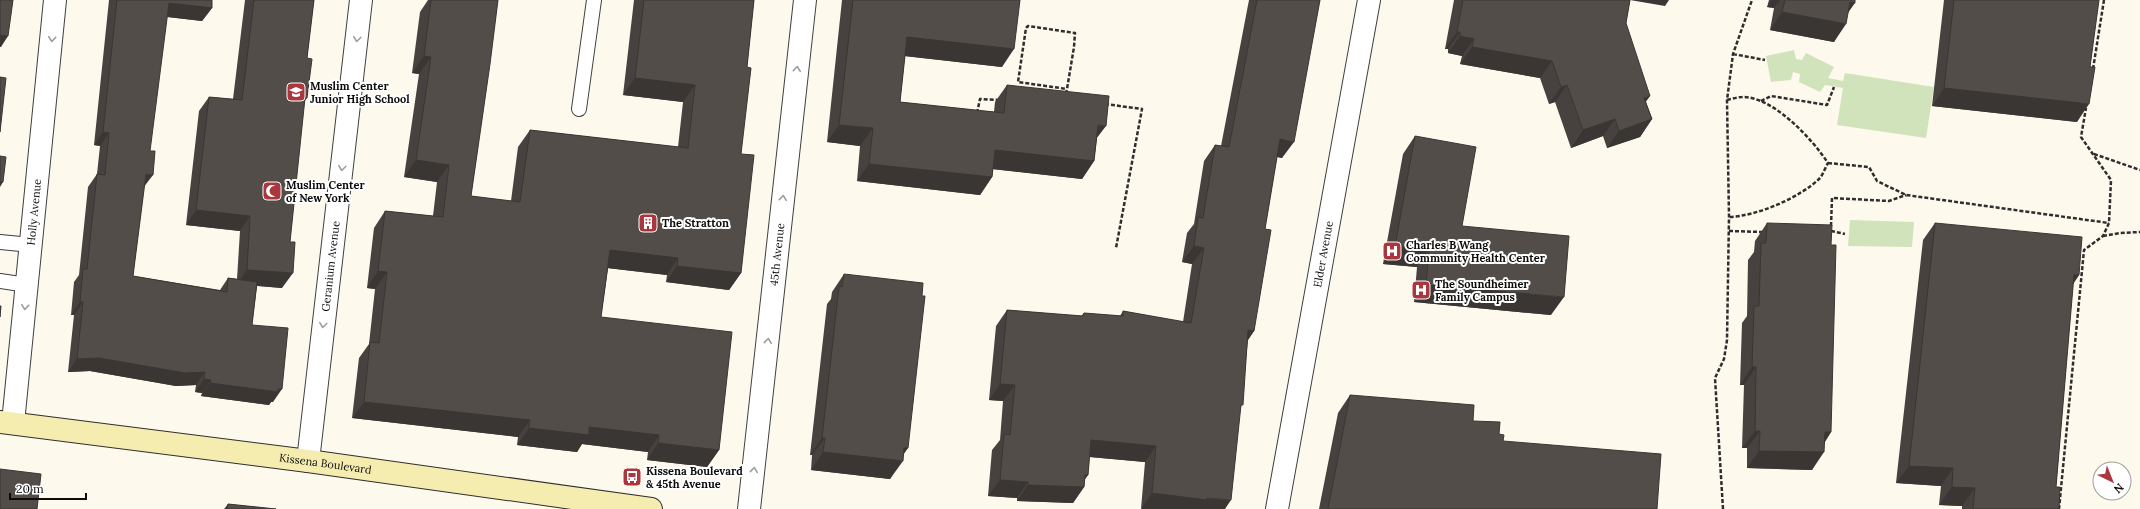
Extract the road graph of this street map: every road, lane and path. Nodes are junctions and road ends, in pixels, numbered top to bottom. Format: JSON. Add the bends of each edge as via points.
{"nodes":[{"id":1,"x":55,"y":0,"type":"edge"},
{"id":2,"x":361,"y":0,"type":"edge"},
{"id":3,"x":594,"y":0,"type":"edge"},
{"id":4,"x":805,"y":0,"type":"edge"},
{"id":5,"x":1369,"y":0,"type":"edge"},
{"id":6,"x":1752,"y":0,"type":"edge"},
{"id":7,"x":2104,"y":0,"type":"edge"},
{"id":8,"x":1733,"y":54,"type":"junction"},
{"id":9,"x":1765,"y":60,"type":"dead end"},
{"id":10,"x":2091,"y":76,"type":"edge"},
{"id":11,"x":1834,"y":87,"type":"dead end"},
{"id":12,"x":1067,"y":89,"type":"junction"},
{"id":13,"x":1065,"y":97,"type":"edge"},
{"id":14,"x":1003,"y":100,"type":"dead end"},
{"id":15,"x":1727,"y":100,"type":"junction"},
{"id":16,"x":1761,"y":101,"type":"junction"},
{"id":17,"x":1104,"y":103,"type":"edge"},
{"id":18,"x":2086,"y":107,"type":"edge"},
{"id":19,"x":579,"y":109,"type":"dead end"},
{"id":20,"x":976,"y":121,"type":"edge"},
{"id":21,"x":2094,"y":154,"type":"junction"},
{"id":22,"x":1828,"y":163,"type":"junction"},
{"id":23,"x":2140,"y":170,"type":"edge"},
{"id":24,"x":1906,"y":195,"type":"junction"},
{"id":25,"x":1730,"y":217,"type":"junction"},
{"id":26,"x":2109,"y":223,"type":"junction"},
{"id":27,"x":1729,"y":231,"type":"junction"},
{"id":28,"x":1768,"y":232,"type":"edge"},
{"id":29,"x":2140,"y":232,"type":"edge"},
{"id":30,"x":1824,"y":233,"type":"edge"},
{"id":31,"x":1831,"y":233,"type":"junction"},
{"id":32,"x":1845,"y":234,"type":"dead end"},
{"id":33,"x":2103,"y":236,"type":"junction"},
{"id":34,"x":0,"y":242,"type":"edge"},
{"id":35,"x":31,"y":245,"type":"junction"},
{"id":36,"x":1116,"y":248,"type":"dead end"},
{"id":37,"x":0,"y":281,"type":"edge"},
{"id":38,"x":27,"y":285,"type":"junction"},
{"id":39,"x":7,"y":422,"type":"edge"},
{"id":40,"x":308,"y":460,"type":"junction"},
{"id":41,"x":651,"y":509,"type":"edge"},
{"id":42,"x":749,"y":509,"type":"edge"},
{"id":43,"x":1277,"y":509,"type":"edge"},
{"id":44,"x":1724,"y":509,"type":"edge"},
{"id":45,"x":2059,"y":509,"type":"edge"}],
"edges":[{"from":1,"to":35,"type":"street","name":"Holly Avenue","one_way":true},
{"from":2,"to":40,"type":"street","name":"Geranium Avenue","one_way":true},
{"from":3,"to":19,"type":"lane"},
{"from":42,"to":4,"type":"street","name":"45th Avenue","one_way":true},
{"from":5,"to":43,"type":"street","name":"Elder Avenue"},
{"from":6,"to":8,"type":"path"},
{"from":7,"to":10,"type":"path"},
{"from":8,"to":9,"type":"path"},
{"from":8,"to":15,"type":"path"},
{"from":11,"to":16,"type":"path","via":[[1827,105],[1771,96]]},
{"from":12,"to":12,"type":"path","via":[[1075,33],[1028,26],[1018,82]]},
{"from":12,"to":13,"type":"path"},
{"from":14,"to":20,"type":"path","via":[[980,99]]},
{"from":15,"to":16,"type":"path","via":[[1743,97]]},
{"from":15,"to":25,"type":"path"},
{"from":16,"to":22,"type":"path","via":[[1786,116],[1811,140]]},
{"from":17,"to":36,"type":"path","via":[[1142,109]]},
{"from":18,"to":21,"type":"path","via":[[2081,137]]},
{"from":21,"to":23,"type":"path"},
{"from":21,"to":26,"type":"path","via":[[2111,180]]},
{"from":22,"to":24,"type":"path","via":[[1869,167],[1877,181]]},
{"from":22,"to":25,"type":"path","via":[[1820,178],[1807,189],[1756,213]]},
{"from":24,"to":26,"type":"path"},
{"from":24,"to":31,"type":"path","via":[[1889,201],[1832,198]]},
{"from":25,"to":27,"type":"path"},
{"from":26,"to":33,"type":"path"},
{"from":27,"to":28,"type":"path"},
{"from":27,"to":44,"type":"path","via":[[1727,340],[1724,359],[1715,378]]},
{"from":29,"to":33,"type":"path"},
{"from":30,"to":31,"type":"path"},
{"from":31,"to":32,"type":"path"},
{"from":33,"to":45,"type":"path","via":[[2084,250]]},
{"from":34,"to":35,"type":"lane"},
{"from":35,"to":38,"type":"street","name":"Holly Avenue"},
{"from":37,"to":38,"type":"lane"},
{"from":38,"to":39,"type":"street","name":"Holly Avenue","one_way":true},
{"from":39,"to":40,"type":"main road","name":"Kissena Boulevard"},
{"from":40,"to":41,"type":"main road","name":"Kissena Boulevard"}]}
